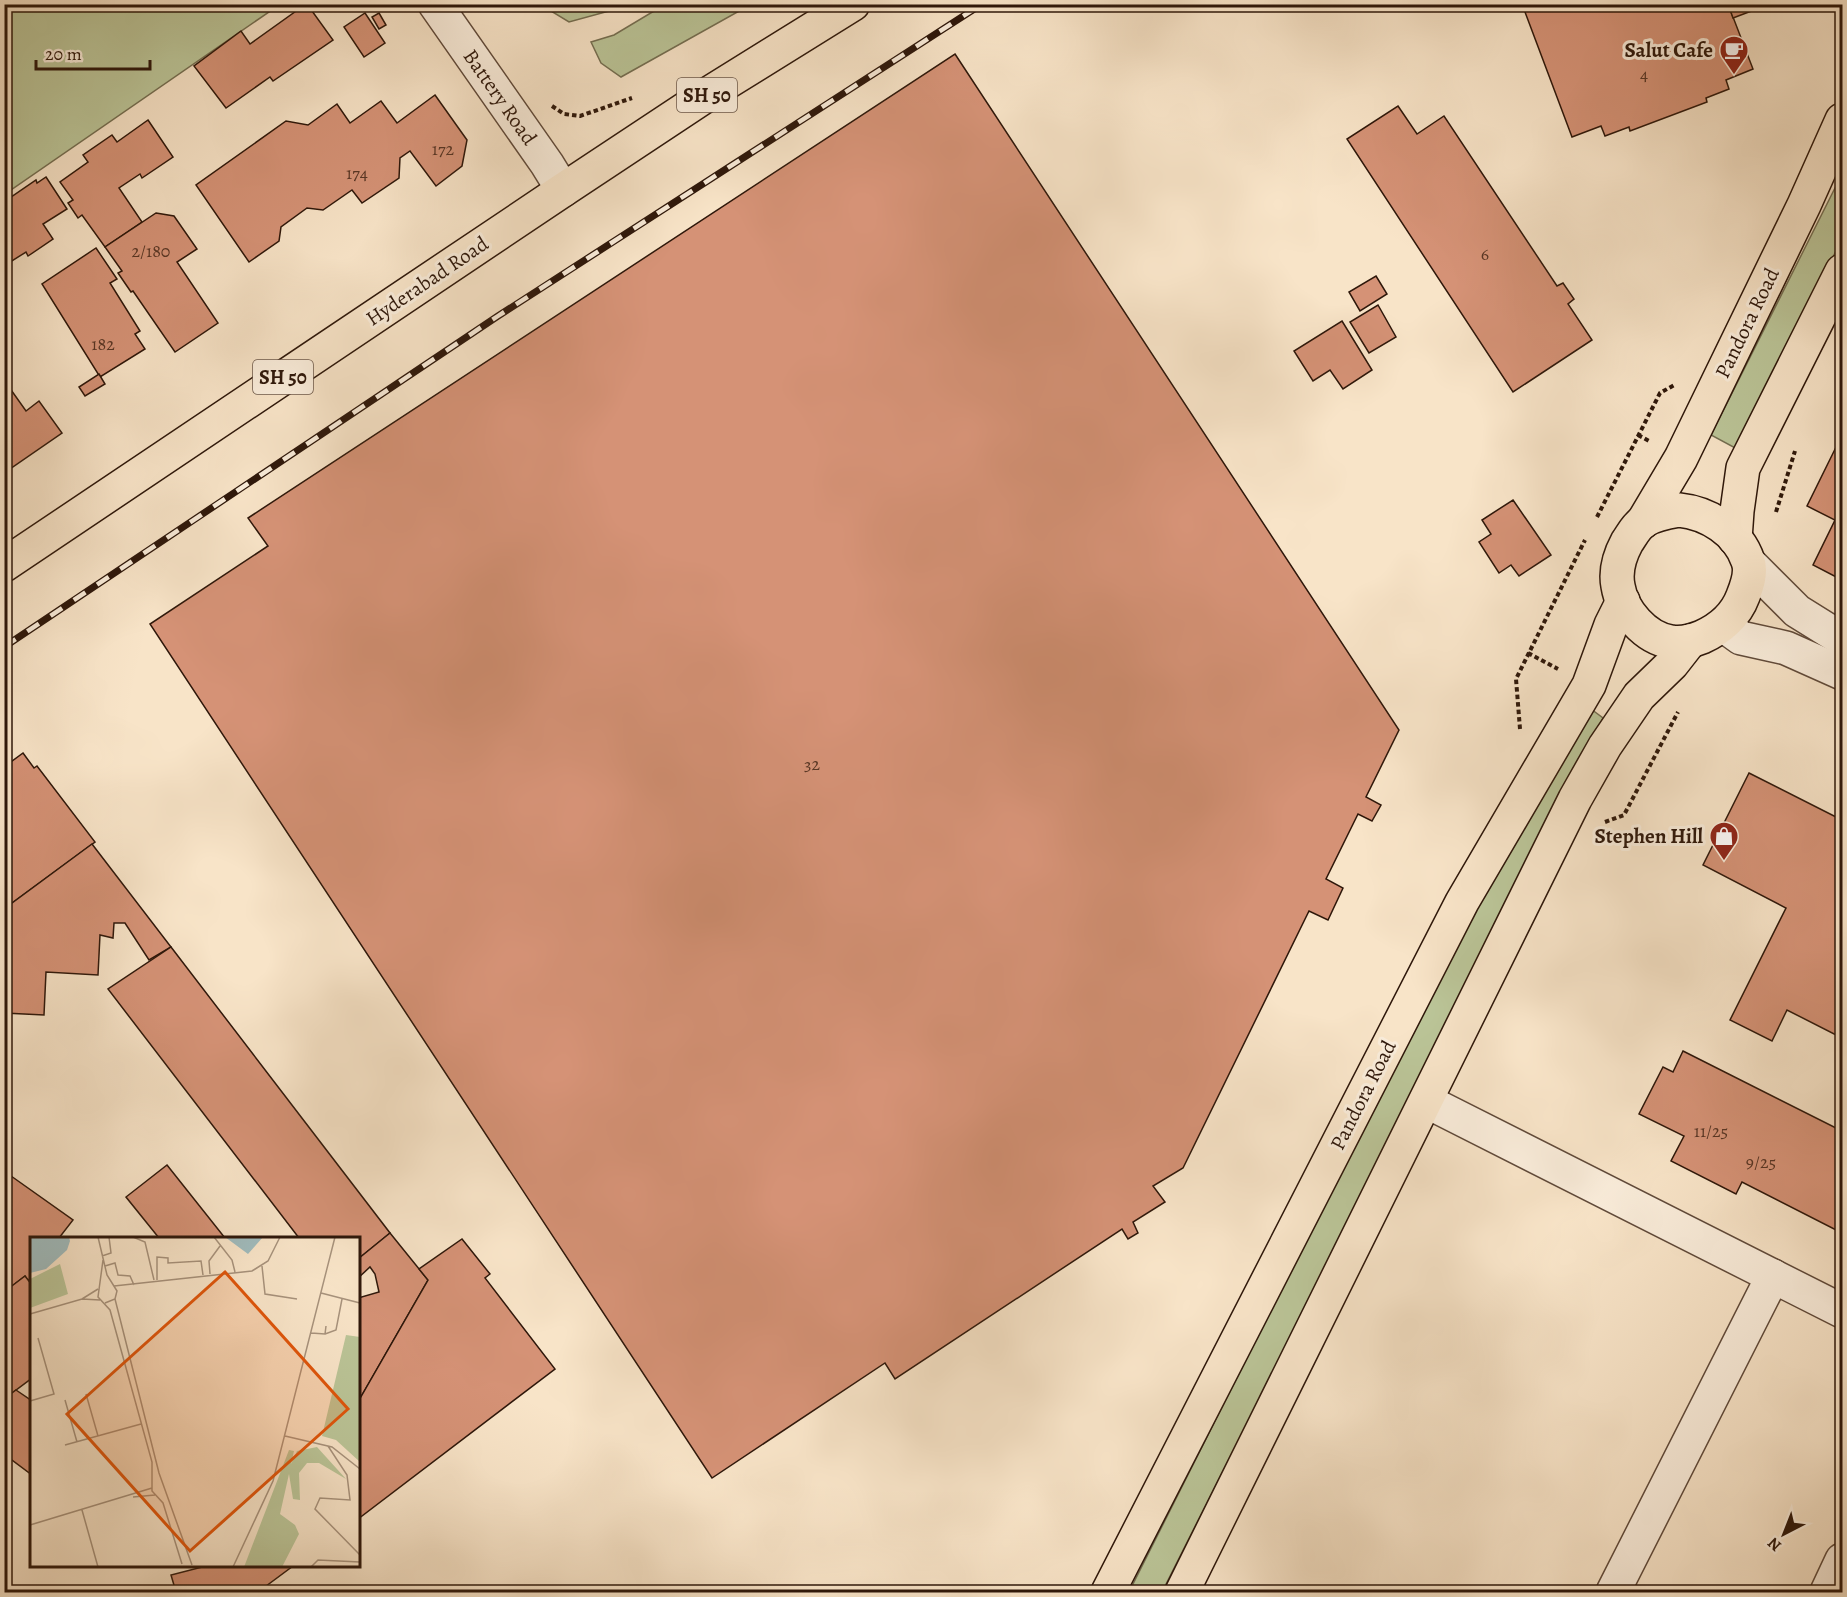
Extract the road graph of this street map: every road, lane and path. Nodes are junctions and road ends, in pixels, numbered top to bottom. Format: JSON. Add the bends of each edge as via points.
{"nodes":[{"id":1,"x":435,"y":4,"type":"edge"},
{"id":2,"x":853,"y":4,"type":"edge"},
{"id":3,"x":639,"y":95,"type":"dead end"},
{"id":4,"x":553,"y":106,"type":"dead end"},
{"id":5,"x":1842,"y":120,"type":"edge"},
{"id":6,"x":562,"y":190,"type":"junction"},
{"id":7,"x":1842,"y":271,"type":"edge"},
{"id":8,"x":1796,"y":449,"type":"dead end"},
{"id":9,"x":1642,"y":522,"type":"junction"},
{"id":10,"x":1773,"y":523,"type":"dead end"},
{"id":11,"x":1742,"y":551,"type":"junction"},
{"id":12,"x":4,"y":565,"type":"edge"},
{"id":13,"x":1623,"y":601,"type":"junction"},
{"id":14,"x":1723,"y":625,"type":"junction"},
{"id":15,"x":1842,"y":639,"type":"edge"},
{"id":16,"x":1690,"y":641,"type":"junction"},
{"id":17,"x":1528,"y":653,"type":"dead end"},
{"id":18,"x":1566,"y":673,"type":"dead end"},
{"id":19,"x":1842,"y":673,"type":"edge"},
{"id":20,"x":1681,"y":707,"type":"dead end"},
{"id":21,"x":1608,"y":821,"type":"dead end"},
{"id":22,"x":1426,"y":1101,"type":"junction"},
{"id":23,"x":1773,"y":1276,"type":"junction"},
{"id":24,"x":1842,"y":1311,"type":"edge"},
{"id":25,"x":1842,"y":1560,"type":"edge"},
{"id":26,"x":1108,"y":1593,"type":"edge"},
{"id":27,"x":1182,"y":1593,"type":"edge"},
{"id":28,"x":1612,"y":1593,"type":"edge"},
{"id":29,"x":1827,"y":1593,"type":"edge"}],
"edges":[{"from":1,"to":6,"type":"street","name":"Battery Road"},
{"from":2,"to":6,"type":"main road","name":"Hyderabad Road","number":"SH 50"},
{"from":3,"to":4,"type":"path","via":[[580,116],[564,114]]},
{"from":5,"to":9,"type":"main road","name":"Pandora Road","via":[[1681,458]]},
{"from":6,"to":12,"type":"main road","name":"Hyderabad Road","number":"SH 50"},
{"from":7,"to":11,"type":"main road","via":[[1743,468],[1737,511]]},
{"from":8,"to":10,"type":"path"},
{"from":9,"to":11,"type":"main road","via":[[1678,510],[1693,512],[1711,518]]},
{"from":9,"to":13,"type":"main road","via":[[1629,539],[1618,565],[1617,586]]},
{"from":11,"to":14,"type":"main road","via":[[1749,578],[1740,604]]},
{"from":11,"to":15,"type":"street","via":[[1797,611]]},
{"from":13,"to":16,"type":"main road","via":[[1641,628],[1655,637],[1671,642]]},
{"from":13,"to":26,"type":"main road","name":"Pandora Road","via":[[1589,685],[1462,902]]},
{"from":14,"to":16,"type":"main road"},
{"from":14,"to":19,"type":"street","via":[[1741,638],[1786,648]]},
{"from":16,"to":22,"type":"main road","via":[[1639,696],[1575,798]]},
{"from":17,"to":18,"type":"path"},
{"from":20,"to":21,"type":"path","via":[[1624,815]]},
{"from":22,"to":23,"type":"street"},
{"from":22,"to":27,"type":"main road"},
{"from":23,"to":24,"type":"street"},
{"from":23,"to":28,"type":"street"},
{"from":25,"to":29,"type":"street"}]}
